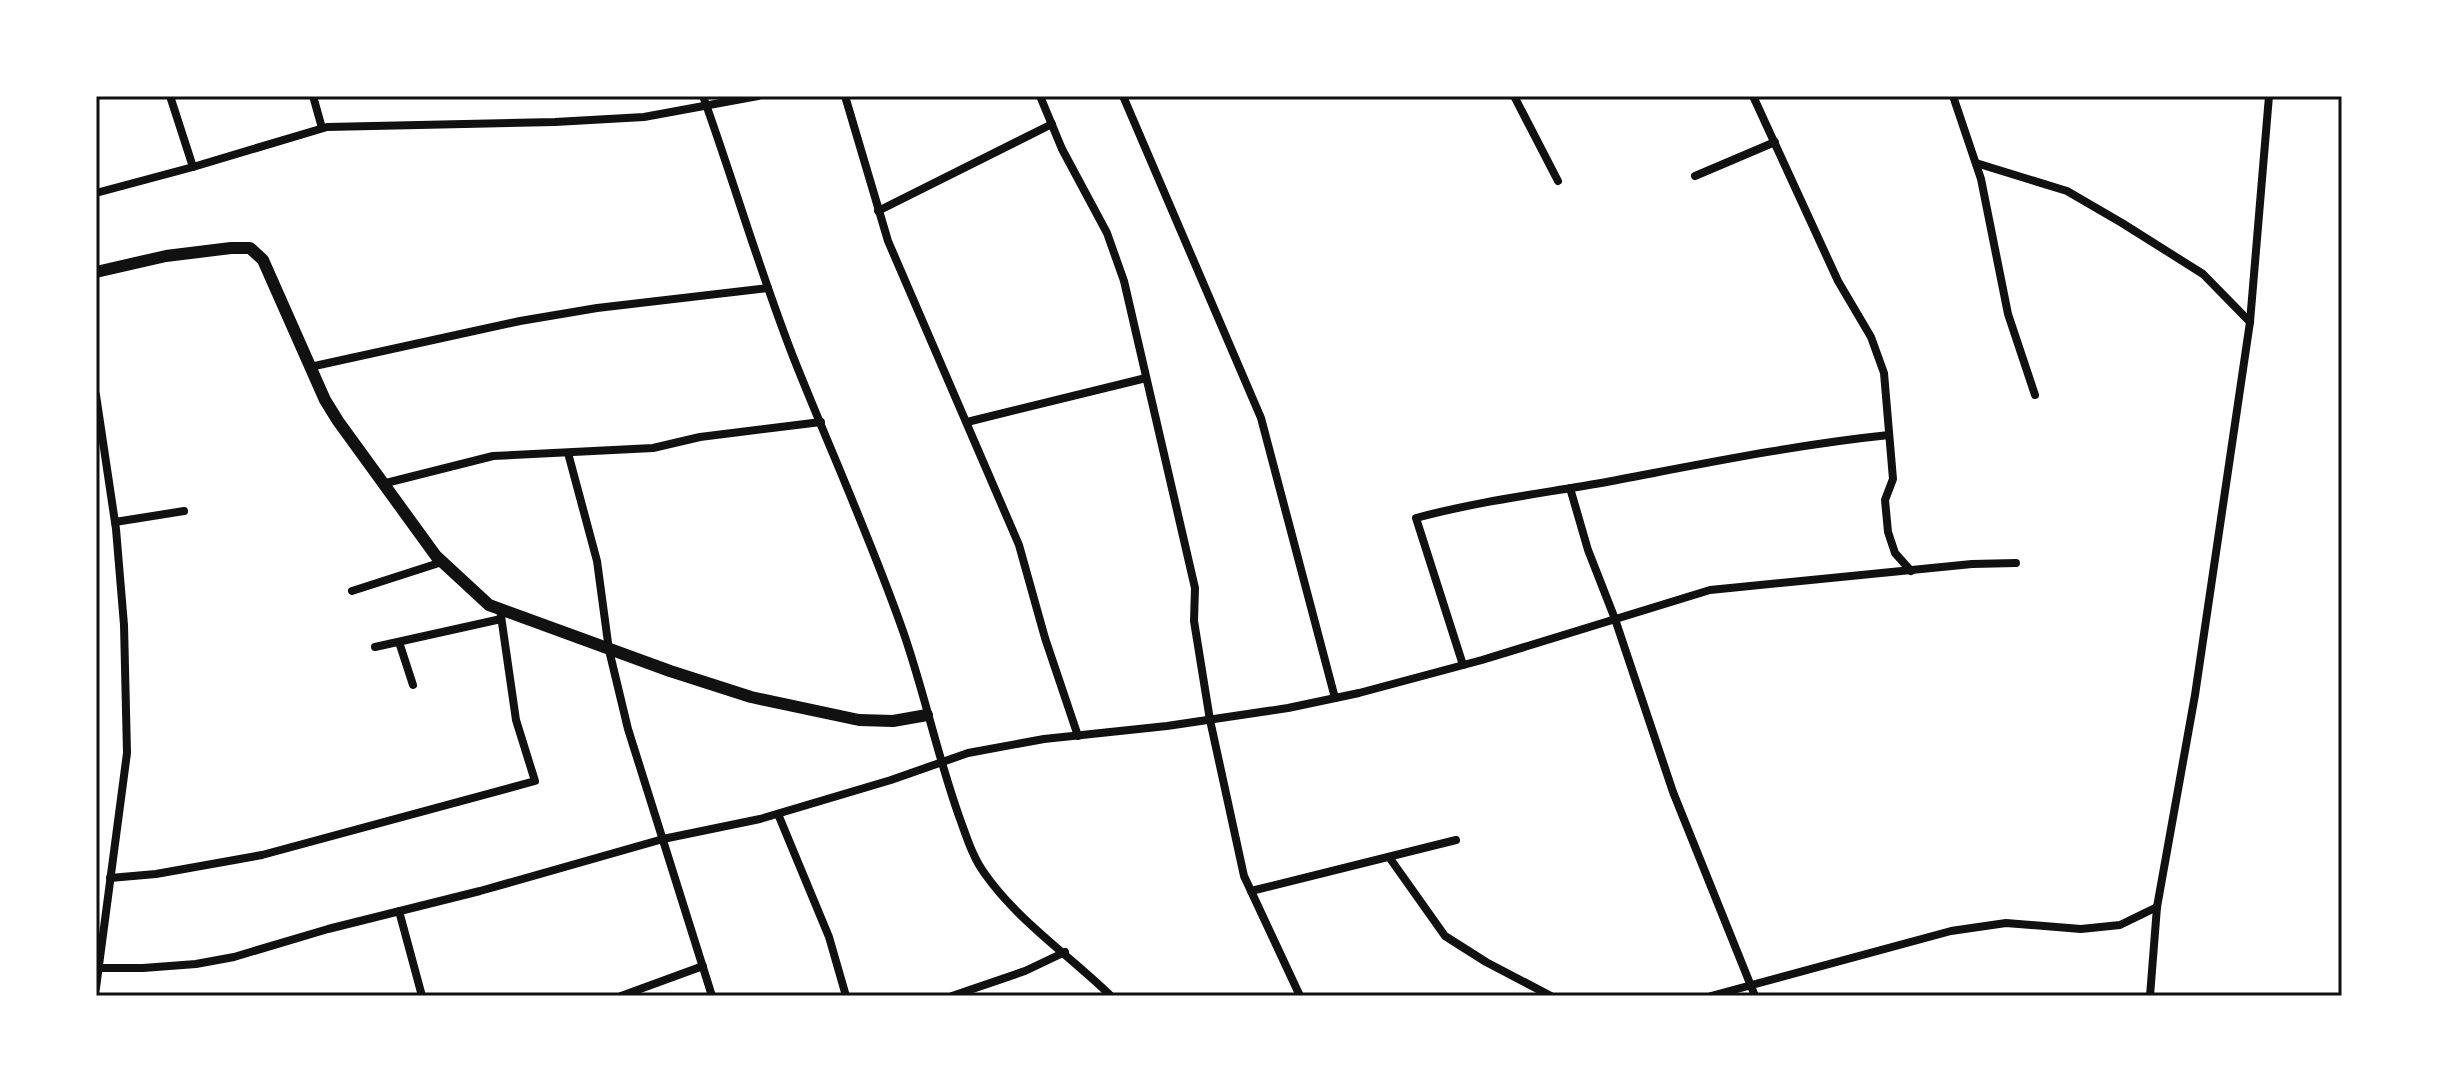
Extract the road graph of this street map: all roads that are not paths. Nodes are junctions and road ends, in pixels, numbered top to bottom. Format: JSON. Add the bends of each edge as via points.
{"nodes":[{"id":1,"x":170,"y":96,"type":"edge"},
{"id":2,"x":313,"y":96,"type":"edge"},
{"id":3,"x":703,"y":96,"type":"edge"},
{"id":4,"x":758,"y":96,"type":"edge"},
{"id":5,"x":845,"y":96,"type":"edge"},
{"id":6,"x":1040,"y":96,"type":"edge"},
{"id":7,"x":1123,"y":96,"type":"edge"},
{"id":8,"x":1514,"y":96,"type":"edge"},
{"id":9,"x":1753,"y":96,"type":"edge"},
{"id":10,"x":1953,"y":96,"type":"edge"},
{"id":11,"x":2269,"y":96,"type":"edge"},
{"id":12,"x":707,"y":107,"type":"junction"},
{"id":13,"x":1052,"y":124,"type":"junction"},
{"id":14,"x":322,"y":128,"type":"junction"},
{"id":15,"x":1775,"y":142,"type":"junction"},
{"id":16,"x":1976,"y":163,"type":"junction"},
{"id":17,"x":193,"y":167,"type":"junction"},
{"id":18,"x":1695,"y":176,"type":"dead end"},
{"id":19,"x":1558,"y":181,"type":"dead end"},
{"id":20,"x":96,"y":193,"type":"edge"},
{"id":21,"x":878,"y":211,"type":"junction"},
{"id":22,"x":96,"y":272,"type":"edge"},
{"id":23,"x":768,"y":288,"type":"junction"},
{"id":24,"x":2250,"y":322,"type":"junction"},
{"id":25,"x":310,"y":367,"type":"junction"},
{"id":26,"x":1146,"y":378,"type":"junction"},
{"id":27,"x":96,"y":395,"type":"edge"},
{"id":28,"x":2035,"y":395,"type":"dead end"},
{"id":29,"x":821,"y":422,"type":"junction"},
{"id":30,"x":967,"y":422,"type":"junction"},
{"id":31,"x":1889,"y":435,"type":"junction"},
{"id":32,"x":568,"y":453,"type":"junction"},
{"id":33,"x":382,"y":484,"type":"junction"},
{"id":34,"x":1570,"y":488,"type":"junction"},
{"id":35,"x":184,"y":511,"type":"dead end"},
{"id":36,"x":115,"y":522,"type":"junction"},
{"id":37,"x":442,"y":562,"type":"junction"},
{"id":38,"x":2016,"y":563,"type":"dead end"},
{"id":39,"x":1911,"y":571,"type":"junction"},
{"id":40,"x":352,"y":591,"type":"dead end"},
{"id":41,"x":501,"y":614,"type":"junction"},
{"id":42,"x":1615,"y":619,"type":"junction"},
{"id":43,"x":399,"y":642,"type":"junction"},
{"id":44,"x":375,"y":647,"type":"dead end"},
{"id":45,"x":609,"y":650,"type":"junction"},
{"id":46,"x":1463,"y":665,"type":"junction"},
{"id":47,"x":413,"y":685,"type":"dead end"},
{"id":48,"x":1335,"y":698,"type":"junction"},
{"id":49,"x":927,"y":715,"type":"junction"},
{"id":50,"x":1210,"y":720,"type":"junction"},
{"id":51,"x":1078,"y":736,"type":"junction"},
{"id":52,"x":941,"y":762,"type":"junction"},
{"id":53,"x":778,"y":814,"type":"junction"},
{"id":54,"x":663,"y":839,"type":"junction"},
{"id":55,"x":1456,"y":840,"type":"dead end"},
{"id":56,"x":1389,"y":857,"type":"junction"},
{"id":57,"x":110,"y":878,"type":"junction"},
{"id":58,"x":1251,"y":891,"type":"junction"},
{"id":59,"x":2157,"y":907,"type":"junction"},
{"id":60,"x":399,"y":911,"type":"junction"},
{"id":61,"x":1065,"y":952,"type":"junction"},
{"id":62,"x":703,"y":966,"type":"junction"},
{"id":63,"x":98,"y":968,"type":"junction"},
{"id":64,"x":1750,"y":985,"type":"junction"},
{"id":65,"x":96,"y":988,"type":"edge"},
{"id":66,"x":422,"y":996,"type":"edge"},
{"id":67,"x":621,"y":996,"type":"edge"},
{"id":68,"x":712,"y":996,"type":"edge"},
{"id":69,"x":846,"y":996,"type":"edge"},
{"id":70,"x":952,"y":996,"type":"edge"},
{"id":71,"x":1111,"y":996,"type":"edge"},
{"id":72,"x":1300,"y":996,"type":"edge"},
{"id":73,"x":1551,"y":996,"type":"edge"},
{"id":74,"x":1711,"y":996,"type":"edge"},
{"id":75,"x":1755,"y":996,"type":"edge"},
{"id":76,"x":2150,"y":996,"type":"edge"}],
"edges":[{"from":1,"to":17,"type":"street"},
{"from":2,"to":14,"type":"street"},
{"from":3,"to":12,"type":"street"},
{"from":4,"to":12,"type":"street"},
{"from":5,"to":21,"type":"street"},
{"from":6,"to":13,"type":"street"},
{"from":7,"to":48,"type":"street","via":[[1261,418]]},
{"from":8,"to":19,"type":"street"},
{"from":9,"to":15,"type":"street"},
{"from":10,"to":16,"type":"street"},
{"from":11,"to":24,"type":"street"},
{"from":12,"to":14,"type":"street","via":[[644,117]]},
{"from":12,"to":23,"type":"street"},
{"from":13,"to":21,"type":"street"},
{"from":13,"to":26,"type":"street","via":[[1107,233]]},
{"from":14,"to":17,"type":"street"},
{"from":15,"to":18,"type":"street"},
{"from":15,"to":31,"type":"street","via":[[1838,281],[1871,337],[1884,373]]},
{"from":16,"to":24,"type":"street","via":[[2067,191],[2203,274]]},
{"from":16,"to":28,"type":"street","via":[[2008,314]]},
{"from":17,"to":20,"type":"street"},
{"from":21,"to":30,"type":"street"},
{"from":22,"to":25,"type":"street","via":[[166,256],[250,248],[263,260]]},
{"from":23,"to":25,"type":"street","via":[[520,321]]},
{"from":23,"to":29,"type":"street"},
{"from":24,"to":59,"type":"street","via":[[2195,695]]},
{"from":25,"to":33,"type":"street","via":[[338,421]]},
{"from":26,"to":30,"type":"street"},
{"from":26,"to":50,"type":"street","via":[[1195,588],[1194,621]]},
{"from":27,"to":36,"type":"street"},
{"from":29,"to":32,"type":"street","via":[[653,448]]},
{"from":29,"to":49,"type":"street","via":[[880,566]]},
{"from":30,"to":51,"type":"street","via":[[1019,545]]},
{"from":31,"to":34,"type":"street","via":[[1826,441]]},
{"from":31,"to":39,"type":"street","via":[[1893,479],[1885,500],[1888,532],[1895,553]]},
{"from":32,"to":33,"type":"street","via":[[493,456]]},
{"from":32,"to":45,"type":"street","via":[[597,561]]},
{"from":33,"to":37,"type":"street"},
{"from":34,"to":42,"type":"street"},
{"from":34,"to":46,"type":"street","via":[[1472,503],[1416,518]]},
{"from":35,"to":36,"type":"street"},
{"from":36,"to":57,"type":"street","via":[[127,753]]},
{"from":37,"to":40,"type":"street"},
{"from":37,"to":41,"type":"street"},
{"from":38,"to":39,"type":"street"},
{"from":39,"to":42,"type":"street","via":[[1710,590]]},
{"from":41,"to":43,"type":"street"},
{"from":41,"to":45,"type":"street"},
{"from":41,"to":57,"type":"street","via":[[516,720],[535,781],[262,855]]},
{"from":42,"to":46,"type":"street"},
{"from":42,"to":64,"type":"street","via":[[1673,792]]},
{"from":43,"to":44,"type":"street"},
{"from":43,"to":47,"type":"street"},
{"from":45,"to":49,"type":"street","via":[[821,714],[893,721]]},
{"from":45,"to":54,"type":"street"},
{"from":46,"to":48,"type":"street"},
{"from":48,"to":50,"type":"street"},
{"from":49,"to":52,"type":"street"},
{"from":50,"to":51,"type":"street"},
{"from":50,"to":58,"type":"street"},
{"from":51,"to":52,"type":"street"},
{"from":52,"to":53,"type":"street"},
{"from":52,"to":61,"type":"street","via":[[985,874],[1015,909]]},
{"from":53,"to":54,"type":"street"},
{"from":53,"to":69,"type":"street","via":[[829,937]]},
{"from":54,"to":60,"type":"street"},
{"from":54,"to":62,"type":"street"},
{"from":55,"to":56,"type":"street"},
{"from":56,"to":58,"type":"street"},
{"from":56,"to":73,"type":"street","via":[[1445,936]]},
{"from":57,"to":63,"type":"street"},
{"from":58,"to":72,"type":"street"},
{"from":59,"to":64,"type":"street","via":[[2120,925],[2081,929],[2006,923],[1951,931]]},
{"from":59,"to":76,"type":"street"},
{"from":60,"to":63,"type":"street","via":[[209,962]]},
{"from":60,"to":66,"type":"street"},
{"from":61,"to":70,"type":"street"},
{"from":61,"to":71,"type":"street"},
{"from":62,"to":67,"type":"street"},
{"from":62,"to":68,"type":"street"},
{"from":63,"to":65,"type":"street"},
{"from":64,"to":74,"type":"street"},
{"from":64,"to":75,"type":"street"}]}
